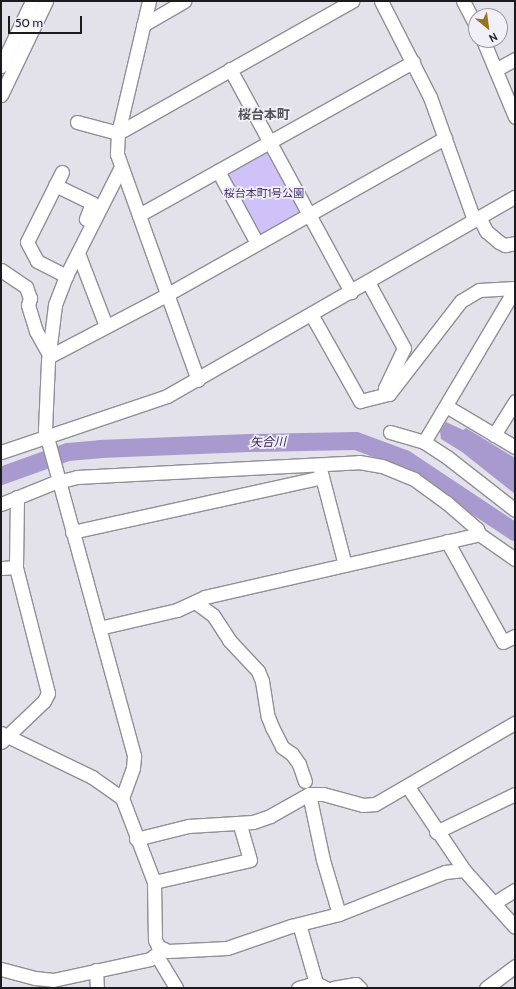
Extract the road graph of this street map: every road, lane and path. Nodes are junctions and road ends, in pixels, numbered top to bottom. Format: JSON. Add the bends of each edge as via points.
{"nodes":[{"id":1,"x":32,"y":1,"type":"edge"},
{"id":2,"x":46,"y":1,"type":"edge"},
{"id":3,"x":149,"y":1,"type":"edge"},
{"id":4,"x":184,"y":1,"type":"edge"},
{"id":5,"x":352,"y":1,"type":"edge"},
{"id":6,"x":381,"y":1,"type":"edge"},
{"id":7,"x":463,"y":1,"type":"edge"},
{"id":8,"x":468,"y":10,"type":"edge"},
{"id":9,"x":143,"y":25,"type":"junction"},
{"id":10,"x":487,"y":48,"type":"edge"},
{"id":11,"x":515,"y":59,"type":"edge"},
{"id":12,"x":413,"y":62,"type":"junction"},
{"id":13,"x":1,"y":66,"type":"edge"},
{"id":14,"x":230,"y":69,"type":"junction"},
{"id":15,"x":497,"y":69,"type":"junction"},
{"id":16,"x":1,"y":95,"type":"edge"},
{"id":17,"x":515,"y":117,"type":"edge"},
{"id":18,"x":77,"y":122,"type":"dead end"},
{"id":19,"x":118,"y":133,"type":"junction"},
{"id":20,"x":445,"y":138,"type":"junction"},
{"id":21,"x":271,"y":142,"type":"junction"},
{"id":22,"x":121,"y":167,"type":"junction"},
{"id":23,"x":218,"y":171,"type":"junction"},
{"id":24,"x":62,"y":172,"type":"dead end"},
{"id":25,"x":55,"y":186,"type":"junction"},
{"id":26,"x":515,"y":197,"type":"edge"},
{"id":27,"x":139,"y":215,"type":"junction"},
{"id":28,"x":310,"y":215,"type":"junction"},
{"id":29,"x":476,"y":219,"type":"junction"},
{"id":30,"x":84,"y":240,"type":"junction"},
{"id":31,"x":515,"y":243,"type":"edge"},
{"id":32,"x":257,"y":244,"type":"junction"},
{"id":33,"x":78,"y":253,"type":"junction"},
{"id":34,"x":1,"y":270,"type":"edge"},
{"id":35,"x":66,"y":276,"type":"junction"},
{"id":36,"x":368,"y":282,"type":"junction"},
{"id":37,"x":515,"y":288,"type":"edge"},
{"id":38,"x":351,"y":292,"type":"junction"},
{"id":39,"x":168,"y":294,"type":"junction"},
{"id":40,"x":311,"y":314,"type":"junction"},
{"id":41,"x":106,"y":326,"type":"junction"},
{"id":42,"x":50,"y":356,"type":"junction"},
{"id":43,"x":198,"y":380,"type":"junction"},
{"id":44,"x":393,"y":390,"type":"junction"},
{"id":45,"x":515,"y":401,"type":"edge"},
{"id":46,"x":446,"y":406,"type":"junction"},
{"id":47,"x":390,"y":432,"type":"dead end"},
{"id":48,"x":494,"y":435,"type":"junction"},
{"id":49,"x":48,"y":440,"type":"junction"},
{"id":50,"x":424,"y":442,"type":"junction"},
{"id":51,"x":515,"y":447,"type":"edge"},
{"id":52,"x":1,"y":452,"type":"edge"},
{"id":53,"x":318,"y":464,"type":"junction"},
{"id":54,"x":322,"y":477,"type":"junction"},
{"id":55,"x":59,"y":480,"type":"junction"},
{"id":56,"x":17,"y":497,"type":"junction"},
{"id":57,"x":1,"y":504,"type":"edge"},
{"id":58,"x":515,"y":510,"type":"edge"},
{"id":59,"x":72,"y":532,"type":"junction"},
{"id":60,"x":479,"y":534,"type":"junction"},
{"id":61,"x":447,"y":541,"type":"junction"},
{"id":62,"x":515,"y":559,"type":"edge"},
{"id":63,"x":345,"y":565,"type":"junction"},
{"id":64,"x":16,"y":567,"type":"junction"},
{"id":65,"x":1,"y":568,"type":"edge"},
{"id":66,"x":195,"y":602,"type":"junction"},
{"id":67,"x":99,"y":628,"type":"junction"},
{"id":68,"x":515,"y":636,"type":"edge"},
{"id":69,"x":515,"y":723,"type":"edge"},
{"id":70,"x":4,"y":737,"type":"edge"},
{"id":71,"x":408,"y":787,"type":"junction"},
{"id":72,"x":307,"y":788,"type":"junction"},
{"id":73,"x":515,"y":794,"type":"edge"},
{"id":74,"x":122,"y":798,"type":"junction"},
{"id":75,"x":240,"y":824,"type":"junction"},
{"id":76,"x":436,"y":832,"type":"junction"},
{"id":77,"x":136,"y":839,"type":"junction"},
{"id":78,"x":464,"y":870,"type":"junction"},
{"id":79,"x":154,"y":882,"type":"junction"},
{"id":80,"x":515,"y":890,"type":"edge"},
{"id":81,"x":494,"y":903,"type":"junction"},
{"id":82,"x":339,"y":914,"type":"junction"},
{"id":83,"x":299,"y":924,"type":"junction"},
{"id":84,"x":515,"y":926,"type":"edge"},
{"id":85,"x":159,"y":953,"type":"junction"},
{"id":86,"x":515,"y":966,"type":"edge"},
{"id":87,"x":1,"y":969,"type":"edge"},
{"id":88,"x":96,"y":970,"type":"junction"},
{"id":89,"x":321,"y":986,"type":"edge"},
{"id":90,"x":97,"y":988,"type":"edge"},
{"id":91,"x":176,"y":988,"type":"edge"},
{"id":92,"x":298,"y":988,"type":"edge"},
{"id":93,"x":333,"y":988,"type":"edge"},
{"id":94,"x":360,"y":988,"type":"edge"},
{"id":95,"x":486,"y":988,"type":"edge"}],
"edges":[{"from":1,"to":13,"type":"street"},
{"from":2,"to":16,"type":"street"},
{"from":3,"to":9,"type":"street"},
{"from":4,"to":9,"type":"street"},
{"from":5,"to":14,"type":"street"},
{"from":6,"to":12,"type":"street"},
{"from":7,"to":8,"type":"street"},
{"from":9,"to":19,"type":"street"},
{"from":10,"to":15,"type":"street"},
{"from":11,"to":15,"type":"street"},
{"from":12,"to":20,"type":"street","via":[[430,97]]},
{"from":12,"to":21,"type":"street"},
{"from":14,"to":19,"type":"street"},
{"from":14,"to":21,"type":"street"},
{"from":15,"to":17,"type":"street"},
{"from":18,"to":19,"type":"street"},
{"from":19,"to":22,"type":"street","via":[[116,154]]},
{"from":20,"to":28,"type":"street"},
{"from":20,"to":29,"type":"street"},
{"from":21,"to":23,"type":"street"},
{"from":21,"to":28,"type":"street"},
{"from":22,"to":27,"type":"street"},
{"from":22,"to":30,"type":"street"},
{"from":23,"to":27,"type":"street"},
{"from":23,"to":32,"type":"street"},
{"from":24,"to":25,"type":"street"},
{"from":25,"to":30,"type":"street","via":[[92,203],[81,232]]},
{"from":25,"to":35,"type":"street","via":[[27,242],[36,261]]},
{"from":26,"to":29,"type":"street"},
{"from":27,"to":39,"type":"street"},
{"from":28,"to":32,"type":"street"},
{"from":28,"to":38,"type":"street"},
{"from":29,"to":31,"type":"street","via":[[499,242],[505,245]]},
{"from":29,"to":36,"type":"street"},
{"from":30,"to":33,"type":"street"},
{"from":32,"to":39,"type":"street"},
{"from":33,"to":35,"type":"street"},
{"from":33,"to":41,"type":"street"},
{"from":34,"to":42,"type":"street","via":[[26,287],[30,298],[28,305],[36,331]]},
{"from":35,"to":42,"type":"street","via":[[55,305]]},
{"from":36,"to":38,"type":"street"},
{"from":36,"to":44,"type":"street","via":[[404,348],[385,388]]},
{"from":37,"to":44,"type":"street","via":[[479,290],[461,301]]},
{"from":37,"to":46,"type":"street"},
{"from":38,"to":40,"type":"street"},
{"from":39,"to":41,"type":"street"},
{"from":39,"to":43,"type":"street"},
{"from":40,"to":43,"type":"street"},
{"from":40,"to":44,"type":"street","via":[[360,401]]},
{"from":41,"to":42,"type":"street"},
{"from":42,"to":49,"type":"street","via":[[45,430]]},
{"from":43,"to":49,"type":"street","via":[[154,402]]},
{"from":45,"to":48,"type":"street"},
{"from":46,"to":48,"type":"street"},
{"from":46,"to":50,"type":"street"},
{"from":47,"to":50,"type":"street"},
{"from":48,"to":51,"type":"street"},
{"from":49,"to":52,"type":"street"},
{"from":49,"to":55,"type":"street"},
{"from":50,"to":58,"type":"street","via":[[464,469]]},
{"from":53,"to":54,"type":"street"},
{"from":53,"to":55,"type":"street","via":[[128,473]]},
{"from":53,"to":60,"type":"street","via":[[359,462],[403,473],[446,502],[477,529]]},
{"from":54,"to":59,"type":"street"},
{"from":54,"to":63,"type":"street"},
{"from":55,"to":56,"type":"street"},
{"from":55,"to":59,"type":"street"},
{"from":56,"to":57,"type":"street"},
{"from":56,"to":64,"type":"street"},
{"from":59,"to":67,"type":"street"},
{"from":60,"to":61,"type":"street"},
{"from":60,"to":62,"type":"street"},
{"from":61,"to":63,"type":"street"},
{"from":61,"to":68,"type":"street","via":[[503,642]]},
{"from":63,"to":66,"type":"street"},
{"from":64,"to":65,"type":"street"},
{"from":64,"to":70,"type":"street","via":[[48,689],[44,701]]},
{"from":66,"to":67,"type":"street","via":[[177,610]]},
{"from":66,"to":72,"type":"street","via":[[213,615],[229,640],[258,671],[272,727],[282,747],[300,764]]},
{"from":67,"to":74,"type":"street","via":[[134,756],[133,768]]},
{"from":69,"to":71,"type":"street"},
{"from":70,"to":74,"type":"street","via":[[92,777]]},
{"from":71,"to":72,"type":"street","via":[[381,802],[368,805]]},
{"from":71,"to":76,"type":"street"},
{"from":72,"to":75,"type":"street","via":[[270,816]]},
{"from":72,"to":82,"type":"street","via":[[323,860]]},
{"from":73,"to":76,"type":"street"},
{"from":74,"to":77,"type":"street"},
{"from":75,"to":77,"type":"street","via":[[188,826]]},
{"from":75,"to":79,"type":"street","via":[[250,860]]},
{"from":76,"to":78,"type":"street"},
{"from":77,"to":79,"type":"street"},
{"from":78,"to":81,"type":"street"},
{"from":78,"to":82,"type":"street","via":[[445,872]]},
{"from":79,"to":85,"type":"street","via":[[155,940]]},
{"from":80,"to":81,"type":"street"},
{"from":81,"to":84,"type":"street"},
{"from":82,"to":83,"type":"street"},
{"from":83,"to":85,"type":"street","via":[[227,948]]},
{"from":83,"to":89,"type":"street"},
{"from":85,"to":88,"type":"street"},
{"from":85,"to":91,"type":"street"},
{"from":86,"to":95,"type":"street"},
{"from":87,"to":88,"type":"street","via":[[45,980]]},
{"from":88,"to":90,"type":"street"},
{"from":89,"to":92,"type":"street"},
{"from":93,"to":94,"type":"street","via":[[356,984]]}]}
